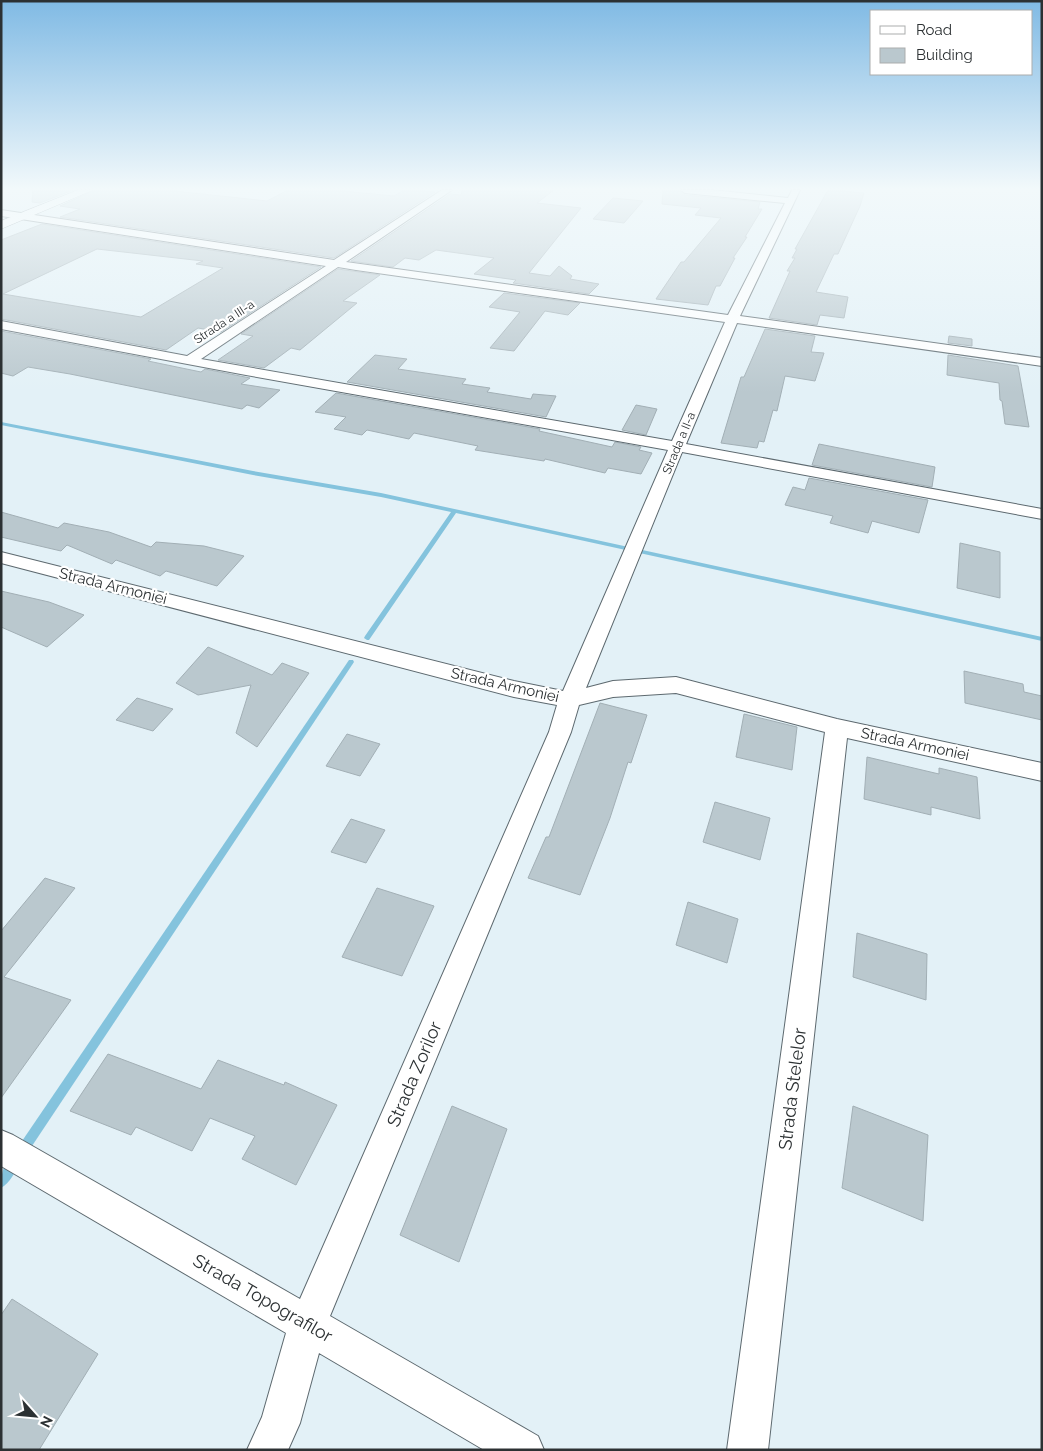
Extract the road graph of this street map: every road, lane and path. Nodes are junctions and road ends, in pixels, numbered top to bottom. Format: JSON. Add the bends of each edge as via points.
{"nodes":[{"id":1,"x":295,"y":258,"type":"edge"},
{"id":2,"x":347,"y":258,"type":"edge"},
{"id":3,"x":763,"y":258,"type":"edge"},
{"id":4,"x":338,"y":264,"type":"junction"},
{"id":5,"x":733,"y":318,"type":"junction"},
{"id":6,"x":1,"y":324,"type":"edge"},
{"id":7,"x":190,"y":360,"type":"junction"},
{"id":8,"x":1042,"y":362,"type":"edge"},
{"id":9,"x":678,"y":447,"type":"junction"},
{"id":10,"x":1042,"y":514,"type":"edge"},
{"id":11,"x":1,"y":557,"type":"edge"},
{"id":12,"x":570,"y":700,"type":"junction"},
{"id":13,"x":837,"y":727,"type":"junction"},
{"id":14,"x":1042,"y":772,"type":"edge"},
{"id":15,"x":12,"y":1153,"type":"edge"},
{"id":16,"x":308,"y":1324,"type":"junction"},
{"id":17,"x":267,"y":1450,"type":"edge"},
{"id":18,"x":524,"y":1450,"type":"edge"},
{"id":19,"x":747,"y":1450,"type":"edge"}],
"edges":[{"from":1,"to":4,"type":"street"},
{"from":2,"to":4,"type":"street","name":"Strada a III-a"},
{"from":3,"to":5,"type":"street","name":"Strada a II-a"},
{"from":4,"to":5,"type":"street"},
{"from":4,"to":7,"type":"street","name":"Strada a III-a"},
{"from":5,"to":8,"type":"street"},
{"from":5,"to":9,"type":"street","name":"Strada a II-a"},
{"from":6,"to":7,"type":"street"},
{"from":7,"to":9,"type":"street"},
{"from":9,"to":10,"type":"street"},
{"from":9,"to":12,"type":"street","name":"Strada a II-a"},
{"from":11,"to":12,"type":"street","name":"Strada Armoniei","via":[[514,689]]},
{"from":12,"to":13,"type":"street","name":"Strada Armoniei","via":[[613,690],[676,685]]},
{"from":12,"to":16,"type":"street","name":"Strada Zorilor","via":[[560,732]]},
{"from":13,"to":14,"type":"street","name":"Strada Armoniei"},
{"from":13,"to":19,"type":"street","name":"Strada Stelelor"},
{"from":15,"to":16,"type":"street","name":"Strada Topografilor"},
{"from":16,"to":17,"type":"street","name":"Strada Zorilor","via":[[280,1423]]},
{"from":16,"to":18,"type":"street","name":"Strada Topografilor"}]}
